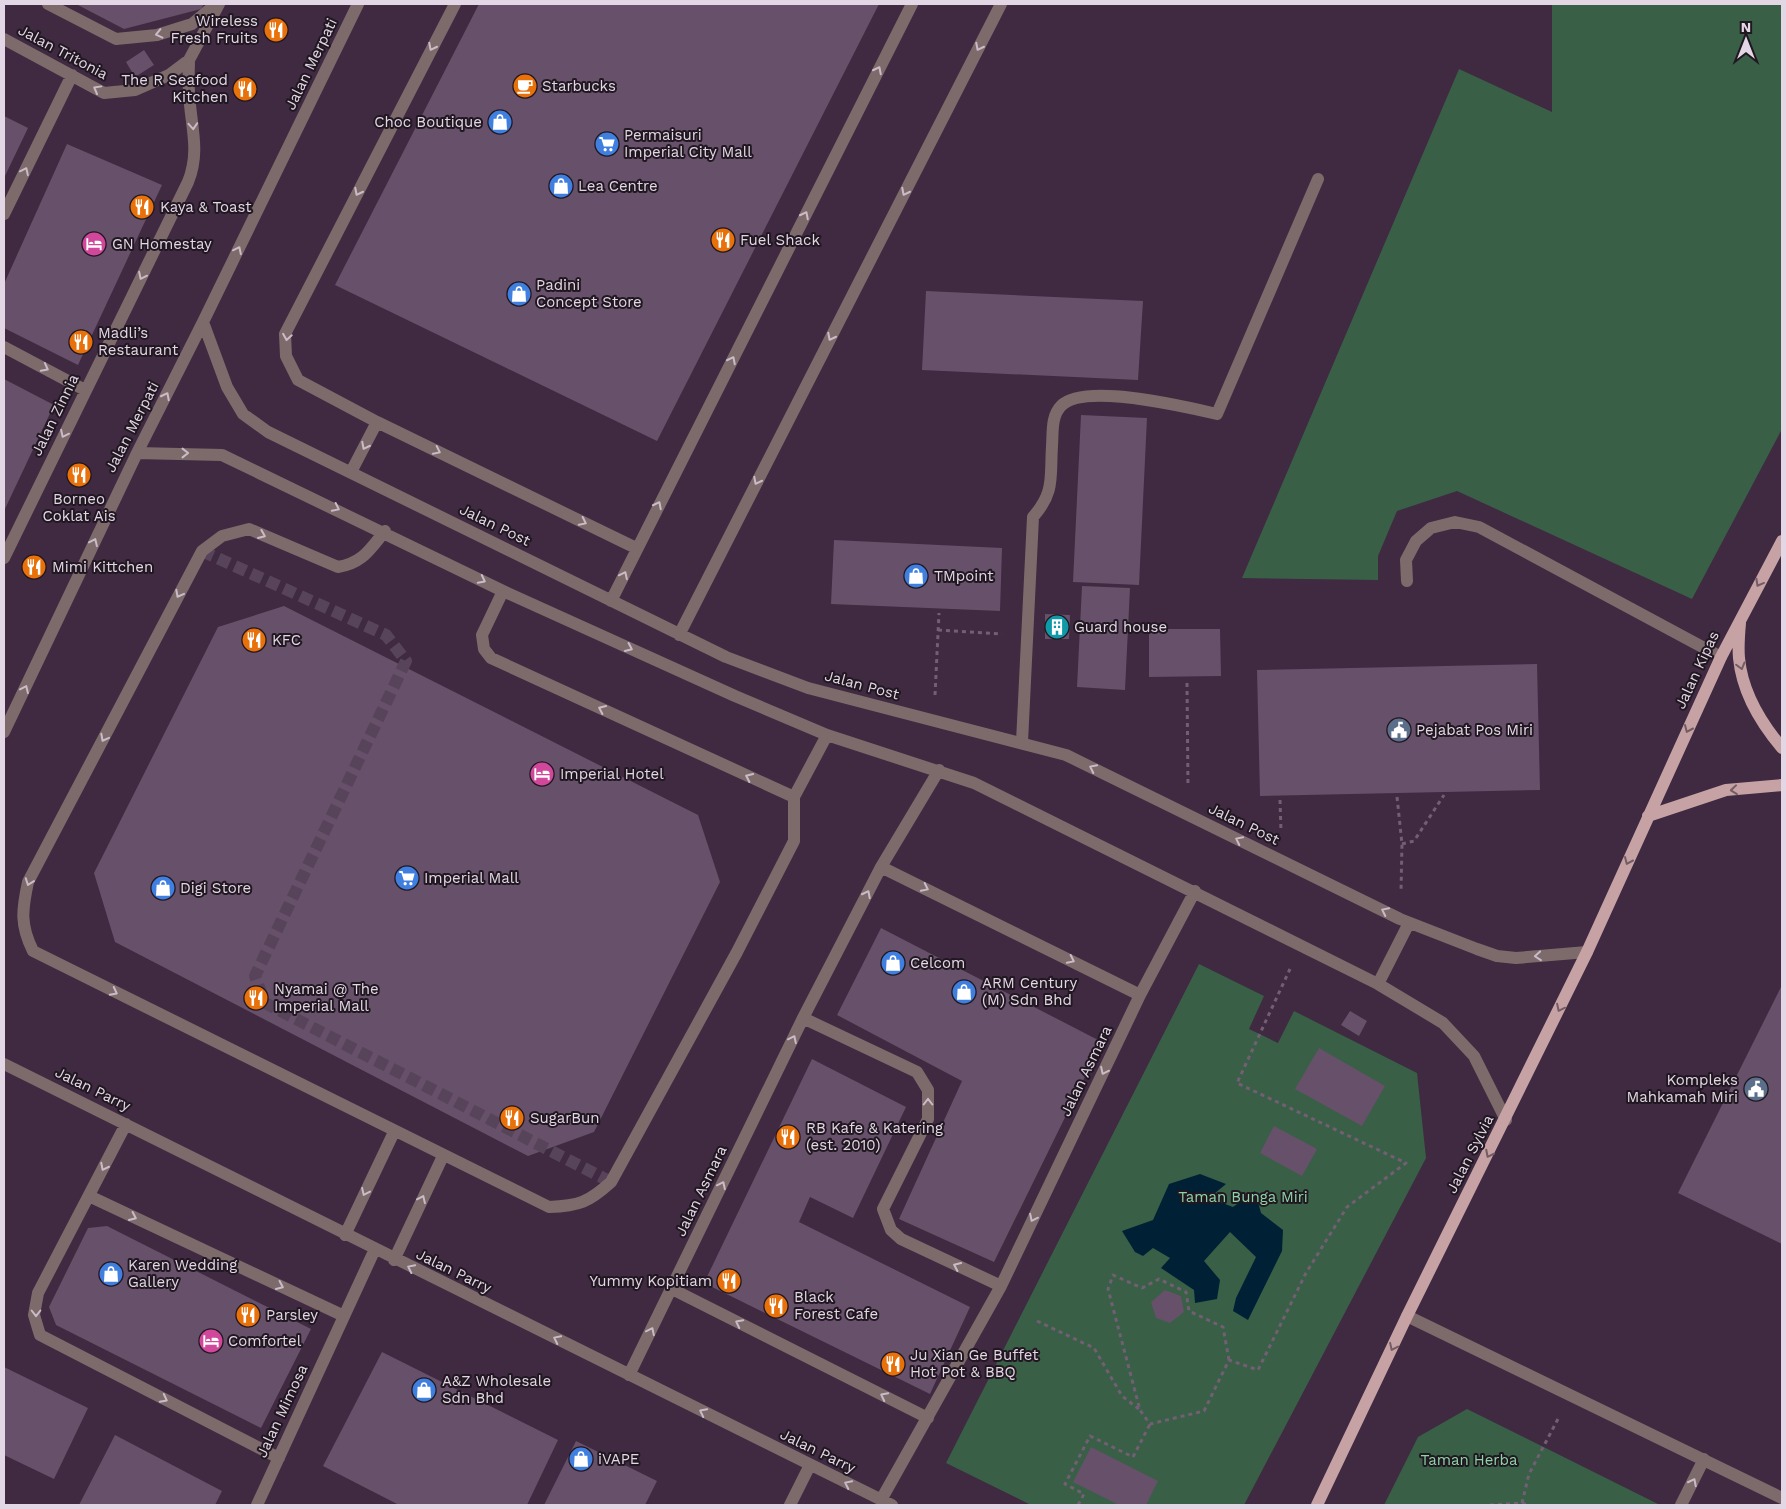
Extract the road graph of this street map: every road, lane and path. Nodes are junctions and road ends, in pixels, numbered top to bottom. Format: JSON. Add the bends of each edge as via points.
{"nodes":[{"id":1,"x":48,"y":4,"type":"edge"},
{"id":2,"x":217,"y":4,"type":"edge"},
{"id":3,"x":358,"y":4,"type":"edge"},
{"id":4,"x":455,"y":4,"type":"edge"},
{"id":5,"x":912,"y":4,"type":"edge"},
{"id":6,"x":1001,"y":4,"type":"edge"},
{"id":7,"x":4,"y":39,"type":"edge"},
{"id":8,"x":189,"y":60,"type":"junction"},
{"id":9,"x":72,"y":75,"type":"junction"},
{"id":10,"x":1318,"y":179,"type":"dead end"},
{"id":11,"x":4,"y":214,"type":"edge"},
{"id":12,"x":203,"y":322,"type":"junction"},
{"id":13,"x":4,"y":347,"type":"edge"},
{"id":14,"x":85,"y":390,"type":"junction"},
{"id":15,"x":377,"y":422,"type":"junction"},
{"id":16,"x":137,"y":453,"type":"junction"},
{"id":17,"x":351,"y":472,"type":"junction"},
{"id":18,"x":385,"y":531,"type":"junction"},
{"id":19,"x":1782,"y":541,"type":"edge"},
{"id":20,"x":636,"y":548,"type":"junction"},
{"id":21,"x":4,"y":558,"type":"edge"},
{"id":22,"x":1407,"y":581,"type":"dead end"},
{"id":23,"x":503,"y":591,"type":"junction"},
{"id":24,"x":611,"y":601,"type":"junction"},
{"id":25,"x":939,"y":613,"type":"dead end"},
{"id":26,"x":1740,"y":618,"type":"junction"},
{"id":27,"x":938,"y":630,"type":"junction"},
{"id":28,"x":679,"y":634,"type":"junction"},
{"id":29,"x":1027,"y":636,"type":"junction"},
{"id":30,"x":1720,"y":657,"type":"junction"},
{"id":31,"x":1187,"y":683,"type":"dead end"},
{"id":32,"x":10,"y":711,"type":"edge"},
{"id":33,"x":933,"y":721,"type":"junction"},
{"id":34,"x":4,"y":732,"type":"edge"},
{"id":35,"x":827,"y":735,"type":"junction"},
{"id":36,"x":1022,"y":742,"type":"junction"},
{"id":37,"x":1782,"y":748,"type":"edge"},
{"id":38,"x":939,"y":770,"type":"junction"},
{"id":39,"x":1782,"y":785,"type":"edge"},
{"id":40,"x":1444,"y":795,"type":"dead end"},
{"id":41,"x":794,"y":797,"type":"junction"},
{"id":42,"x":1397,"y":797,"type":"dead end"},
{"id":43,"x":1188,"y":815,"type":"junction"},
{"id":44,"x":1648,"y":816,"type":"junction"},
{"id":45,"x":1402,"y":844,"type":"junction"},
{"id":46,"x":882,"y":867,"type":"junction"},
{"id":47,"x":1194,"y":891,"type":"junction"},
{"id":48,"x":1405,"y":921,"type":"junction"},
{"id":49,"x":1301,"y":945,"type":"junction"},
{"id":50,"x":1587,"y":952,"type":"junction"},
{"id":51,"x":1378,"y":984,"type":"junction"},
{"id":52,"x":1140,"y":995,"type":"junction"},
{"id":53,"x":803,"y":1018,"type":"junction"},
{"id":54,"x":4,"y":1064,"type":"edge"},
{"id":55,"x":1506,"y":1120,"type":"junction"},
{"id":56,"x":126,"y":1124,"type":"junction"},
{"id":57,"x":394,"y":1132,"type":"junction"},
{"id":58,"x":442,"y":1156,"type":"junction"},
{"id":59,"x":89,"y":1196,"type":"junction"},
{"id":60,"x":345,"y":1235,"type":"junction"},
{"id":61,"x":374,"y":1250,"type":"junction"},
{"id":62,"x":394,"y":1260,"type":"junction"},
{"id":63,"x":1001,"y":1286,"type":"junction"},
{"id":64,"x":672,"y":1289,"type":"junction"},
{"id":65,"x":344,"y":1316,"type":"junction"},
{"id":66,"x":1407,"y":1316,"type":"junction"},
{"id":67,"x":1037,"y":1321,"type":"dead end"},
{"id":68,"x":1228,"y":1360,"type":"junction"},
{"id":69,"x":629,"y":1375,"type":"junction"},
{"id":70,"x":1571,"y":1394,"type":"junction"},
{"id":71,"x":1140,"y":1410,"type":"junction"},
{"id":72,"x":928,"y":1418,"type":"junction"},
{"id":73,"x":1150,"y":1424,"type":"junction"},
{"id":74,"x":278,"y":1458,"type":"junction"},
{"id":75,"x":1704,"y":1459,"type":"junction"},
{"id":76,"x":810,"y":1465,"type":"junction"},
{"id":77,"x":1782,"y":1498,"type":"edge"},
{"id":78,"x":887,"y":1503,"type":"edge"},
{"id":79,"x":1522,"y":1503,"type":"junction"},
{"id":80,"x":257,"y":1505,"type":"edge"},
{"id":81,"x":790,"y":1505,"type":"edge"},
{"id":82,"x":1078,"y":1505,"type":"edge"},
{"id":83,"x":1317,"y":1505,"type":"edge"},
{"id":84,"x":1490,"y":1505,"type":"edge"},
{"id":85,"x":1528,"y":1505,"type":"edge"},
{"id":86,"x":1681,"y":1505,"type":"edge"}],
"edges":[{"from":2,"to":1,"type":"street","one_way":true,"via":[[192,24],[158,35],[116,39]]},
{"from":2,"to":8,"type":"street"},
{"from":12,"to":3,"type":"street","name":"Jalan Merpati","one_way":true},
{"from":4,"to":15,"type":"street","one_way":true,"via":[[285,334],[286,356],[298,380]]},
{"from":20,"to":5,"type":"street","one_way":true},
{"from":6,"to":28,"type":"street","one_way":true},
{"from":7,"to":9,"type":"street","name":"Jalan Tritonia"},
{"from":8,"to":9,"type":"street","name":"Jalan Tritonia","one_way":true,"via":[[169,75],[135,90],[104,93]]},
{"from":8,"to":14,"type":"street","name":"Jalan Zinnia","one_way":true,"via":[[188,92],[194,124],[194,166]]},
{"from":11,"to":9,"type":"street","one_way":true},
{"from":10,"to":29,"type":"street","via":[[1217,414],[1149,399],[1076,396],[1060,406],[1053,421],[1050,493],[1033,518]]},
{"from":16,"to":12,"type":"street","name":"Jalan Merpati","one_way":true},
{"from":12,"to":17,"type":"street","name":"Jalan Post","via":[[227,387],[243,414],[268,432]]},
{"from":13,"to":14,"type":"street","one_way":true},
{"from":14,"to":21,"type":"street","name":"Jalan Zinnia","one_way":true},
{"from":15,"to":17,"type":"street","one_way":true},
{"from":15,"to":20,"type":"street","one_way":true},
{"from":16,"to":18,"type":"street","one_way":true,"via":[[222,454]]},
{"from":32,"to":16,"type":"street","name":"Jalan Merpati","one_way":true},
{"from":17,"to":24,"type":"street","name":"Jalan Post"},
{"from":18,"to":23,"type":"street","one_way":true},
{"from":18,"to":57,"type":"street","via":[[359,561],[338,567],[249,529],[222,536],[202,551],[28,882],[23,904],[24,932],[33,951]]},
{"from":19,"to":26,"type":"main road","name":"Jalan Kipas","one_way":true},
{"from":24,"to":20,"type":"street","one_way":true},
{"from":22,"to":30,"type":"street","via":[[1406,560],[1416,541],[1431,528],[1454,522],[1479,527]]},
{"from":23,"to":35,"type":"street","one_way":true},
{"from":41,"to":23,"type":"street","one_way":true,"via":[[491,658],[484,649],[482,634]]},
{"from":24,"to":28,"type":"street","name":"Jalan Post"},
{"from":25,"to":27,"type":"path"},
{"from":26,"to":30,"type":"main road","name":"Jalan Kipas"},
{"from":26,"to":37,"type":"main road","one_way":true,"via":[[1739,659],[1752,702]]},
{"from":27,"to":29,"type":"path"},
{"from":27,"to":33,"type":"path"},
{"from":28,"to":33,"type":"street","name":"Jalan Post","via":[[808,688]]},
{"from":29,"to":36,"type":"street"},
{"from":30,"to":44,"type":"main road","name":"Jalan Kipas","one_way":true},
{"from":31,"to":43,"type":"path"},
{"from":32,"to":34,"type":"street","name":"Jalan Merpati"},
{"from":33,"to":36,"type":"street","name":"Jalan Post"},
{"from":35,"to":38,"type":"street"},
{"from":35,"to":41,"type":"street"},
{"from":43,"to":36,"type":"street","name":"Jalan Post","one_way":true,"via":[[1066,754]]},
{"from":38,"to":46,"type":"street","name":"Jalan Asmara"},
{"from":38,"to":47,"type":"street","via":[[974,783]]},
{"from":39,"to":44,"type":"main road","one_way":true,"via":[[1726,790]]},
{"from":40,"to":45,"type":"path","via":[[1414,841]]},
{"from":41,"to":58,"type":"street","via":[[794,841],[611,1182],[593,1198],[571,1207],[549,1207]]},
{"from":42,"to":45,"type":"path"},
{"from":48,"to":43,"type":"street","name":"Jalan Post","one_way":true},
{"from":44,"to":50,"type":"main road","name":"Jalan Sylvia","one_way":true},
{"from":45,"to":48,"type":"path"},
{"from":46,"to":52,"type":"street","one_way":true},
{"from":53,"to":46,"type":"street","name":"Jalan Asmara","one_way":true},
{"from":47,"to":49,"type":"street"},
{"from":47,"to":52,"type":"street","name":"Jalan Asmara"},
{"from":50,"to":48,"type":"street","name":"Jalan Post","one_way":true,"via":[[1516,958],[1498,956]]},
{"from":48,"to":51,"type":"street"},
{"from":49,"to":51,"type":"street"},
{"from":49,"to":68,"type":"path","via":[[1237,1082],[1406,1163],[1347,1207],[1306,1273],[1258,1370]]},
{"from":50,"to":55,"type":"main road","name":"Jalan Sylvia","one_way":true},
{"from":51,"to":55,"type":"street","via":[[1443,1022],[1474,1056]]},
{"from":52,"to":63,"type":"street","name":"Jalan Asmara","one_way":true},
{"from":63,"to":53,"type":"street","one_way":true,"via":[[901,1239],[891,1230],[883,1209],[928,1119],[928,1090],[917,1072]]},
{"from":64,"to":53,"type":"street","name":"Jalan Asmara","one_way":true},
{"from":54,"to":56,"type":"street","name":"Jalan Parry"},
{"from":55,"to":66,"type":"main road","name":"Jalan Sylvia","one_way":true},
{"from":56,"to":59,"type":"street","one_way":true},
{"from":56,"to":60,"type":"street","name":"Jalan Parry"},
{"from":57,"to":58,"type":"street"},
{"from":57,"to":60,"type":"street","one_way":true},
{"from":62,"to":58,"type":"street","one_way":true},
{"from":59,"to":65,"type":"street","one_way":true},
{"from":59,"to":74,"type":"street","one_way":true,"via":[[38,1293],[34,1315],[40,1335]]},
{"from":60,"to":61,"type":"street","name":"Jalan Parry"},
{"from":61,"to":62,"type":"street","name":"Jalan Parry"},
{"from":61,"to":65,"type":"street","name":"Jalan Mimosa"},
{"from":69,"to":62,"type":"street","name":"Jalan Parry","one_way":true},
{"from":63,"to":72,"type":"street","name":"Jalan Asmara"},
{"from":69,"to":64,"type":"street","name":"Jalan Asmara","one_way":true},
{"from":72,"to":64,"type":"street","one_way":true},
{"from":65,"to":74,"type":"street","name":"Jalan Mimosa"},
{"from":66,"to":70,"type":"street"},
{"from":66,"to":83,"type":"main road","name":"Jalan Sylvia","one_way":true},
{"from":67,"to":71,"type":"path","via":[[1094,1348],[1122,1396]]},
{"from":68,"to":71,"type":"path","via":[[1223,1327],[1189,1311],[1186,1292],[1159,1279],[1142,1288],[1113,1275],[1108,1289]]},
{"from":68,"to":73,"type":"path","via":[[1204,1411]]},
{"from":76,"to":69,"type":"street","name":"Jalan Parry","one_way":true},
{"from":70,"to":75,"type":"street"},
{"from":70,"to":79,"type":"path","via":[[1529,1474]]},
{"from":71,"to":73,"type":"path"},
{"from":72,"to":78,"type":"street","name":"Jalan Asmara"},
{"from":73,"to":82,"type":"path","via":[[1133,1457],[1090,1436],[1065,1484],[1084,1494]]},
{"from":74,"to":80,"type":"street","name":"Jalan Mimosa"},
{"from":75,"to":77,"type":"street"},
{"from":86,"to":75,"type":"street","one_way":true},
{"from":78,"to":76,"type":"street","name":"Jalan Parry","one_way":true},
{"from":76,"to":81,"type":"street"},
{"from":79,"to":84,"type":"path"},
{"from":79,"to":85,"type":"path"}]}
